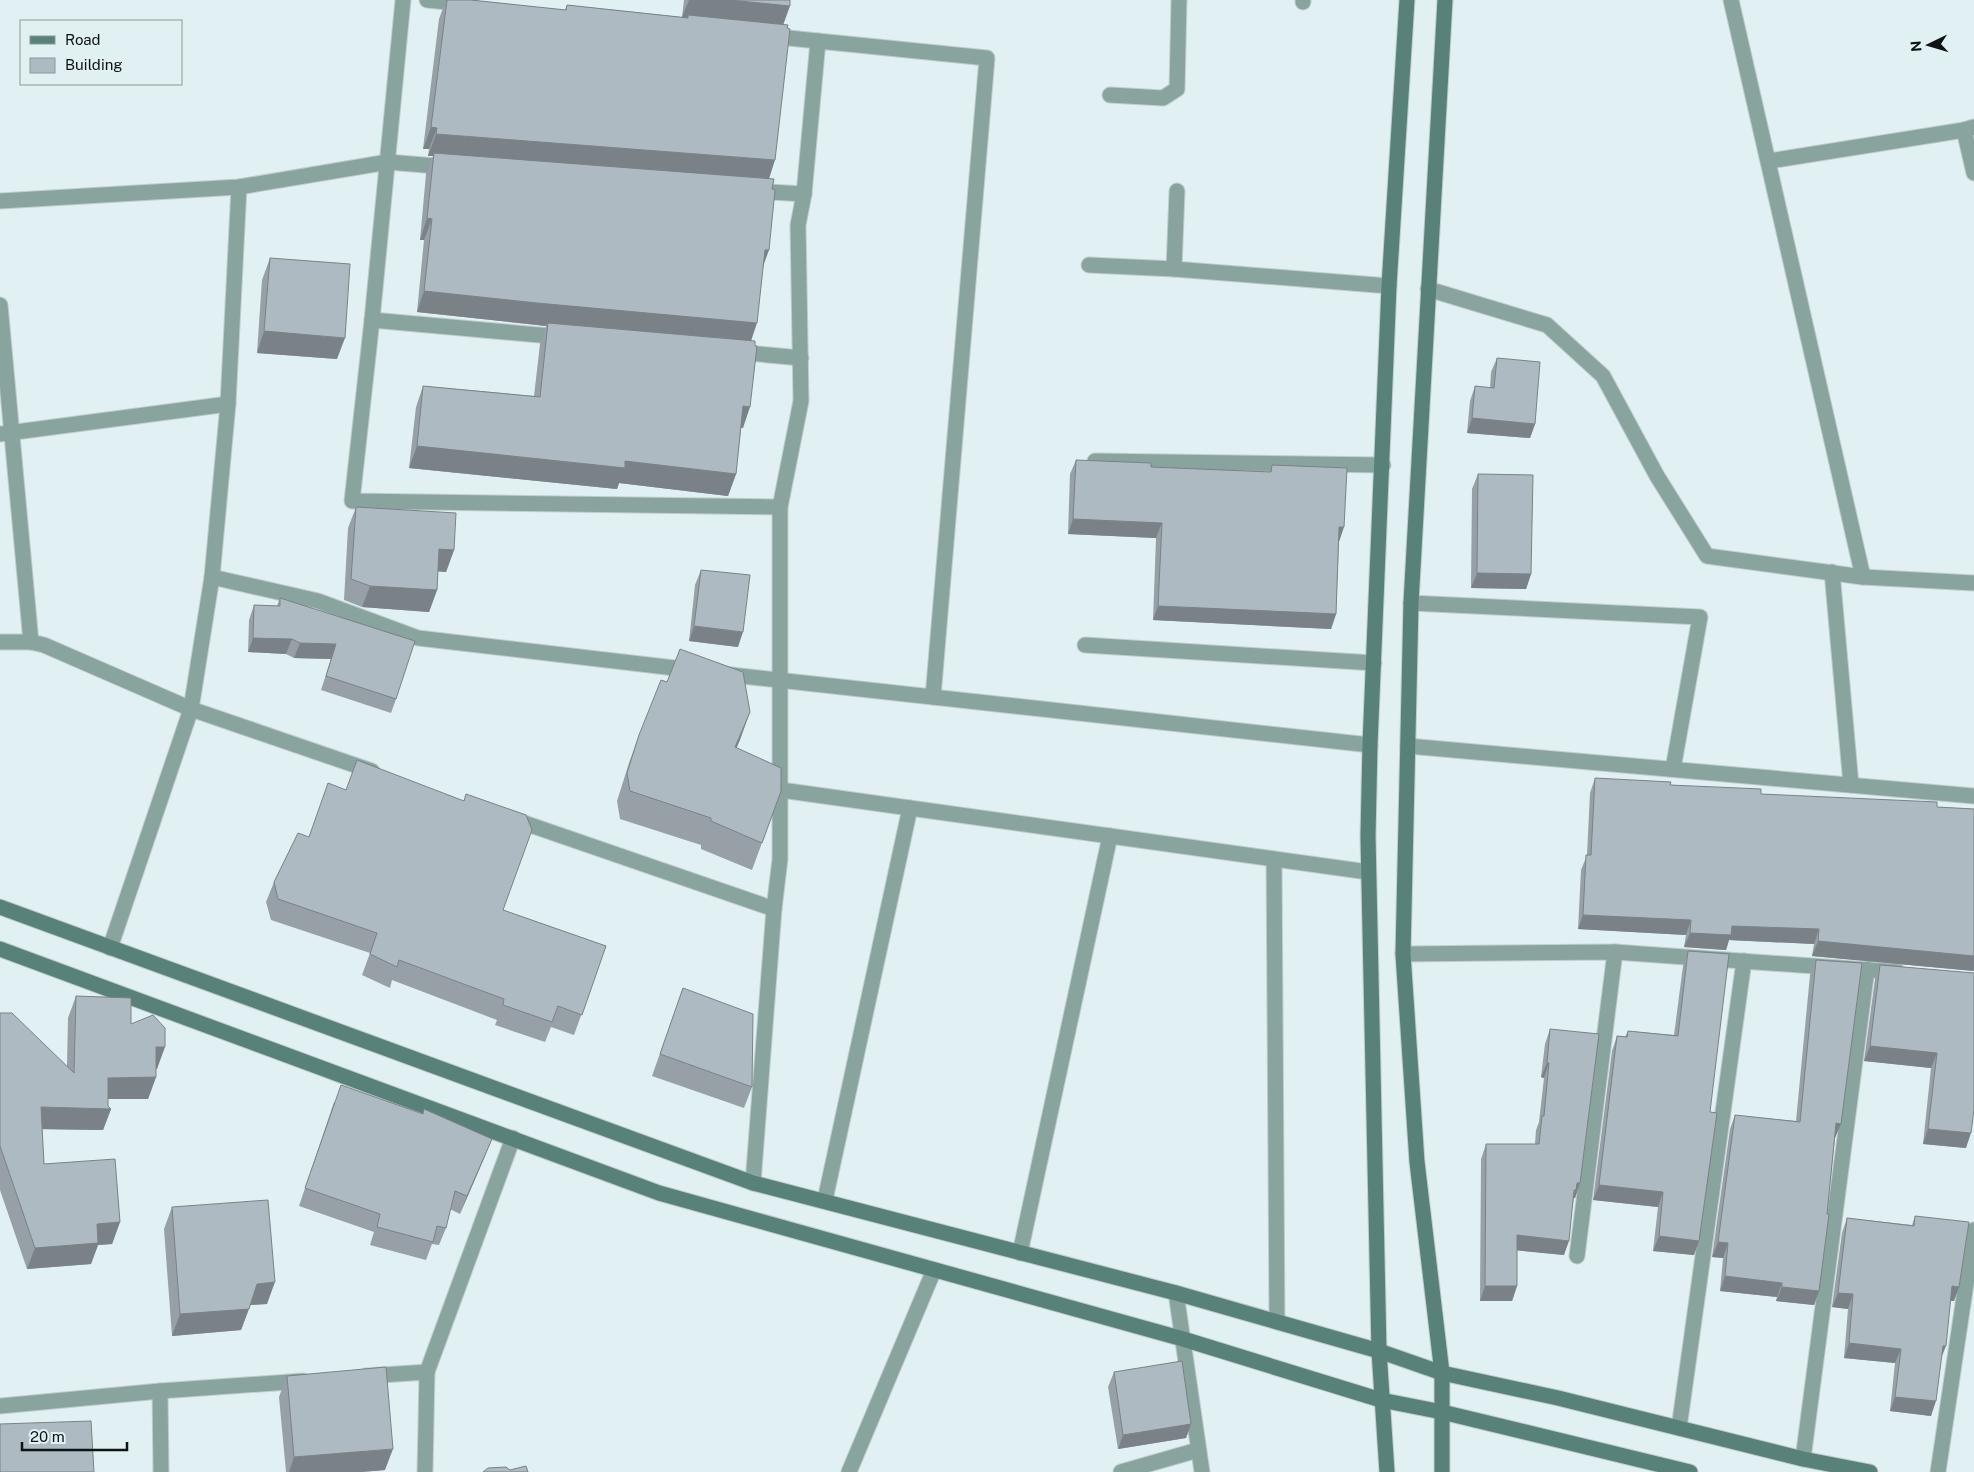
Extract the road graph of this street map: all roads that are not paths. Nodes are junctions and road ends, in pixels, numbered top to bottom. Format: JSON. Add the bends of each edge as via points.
{"nodes":[{"id":1,"x":403,"y":0,"type":"edge"},
{"id":2,"x":427,"y":0,"type":"edge"},
{"id":3,"x":1179,"y":0,"type":"edge"},
{"id":4,"x":1407,"y":0,"type":"edge"},
{"id":5,"x":1445,"y":0,"type":"edge"},
{"id":6,"x":1731,"y":0,"type":"edge"},
{"id":7,"x":485,"y":6,"type":"edge"},
{"id":8,"x":759,"y":35,"type":"edge"},
{"id":9,"x":818,"y":42,"type":"junction"},
{"id":10,"x":1110,"y":95,"type":"dead end"},
{"id":11,"x":1969,"y":129,"type":"edge"},
{"id":12,"x":1769,"y":161,"type":"junction"},
{"id":13,"x":388,"y":162,"type":"junction"},
{"id":14,"x":467,"y":168,"type":"edge"},
{"id":15,"x":1974,"y":174,"type":"edge"},
{"id":16,"x":239,"y":187,"type":"junction"},
{"id":17,"x":744,"y":190,"type":"edge"},
{"id":18,"x":1177,"y":191,"type":"dead end"},
{"id":19,"x":804,"y":194,"type":"junction"},
{"id":20,"x":0,"y":200,"type":"edge"},
{"id":21,"x":1089,"y":265,"type":"dead end"},
{"id":22,"x":1174,"y":269,"type":"junction"},
{"id":23,"x":1389,"y":286,"type":"junction"},
{"id":24,"x":1428,"y":289,"type":"junction"},
{"id":25,"x":0,"y":305,"type":"edge"},
{"id":26,"x":372,"y":320,"type":"junction"},
{"id":27,"x":576,"y":338,"type":"edge"},
{"id":28,"x":723,"y":351,"type":"edge"},
{"id":29,"x":800,"y":358,"type":"junction"},
{"id":30,"x":228,"y":404,"type":"junction"},
{"id":31,"x":6,"y":433,"type":"edge"},
{"id":32,"x":1095,"y":461,"type":"edge"},
{"id":33,"x":1383,"y":465,"type":"junction"},
{"id":34,"x":780,"y":507,"type":"junction"},
{"id":35,"x":1832,"y":572,"type":"junction"},
{"id":36,"x":1863,"y":577,"type":"junction"},
{"id":37,"x":212,"y":578,"type":"junction"},
{"id":38,"x":1974,"y":583,"type":"edge"},
{"id":39,"x":1412,"y":602,"type":"junction"},
{"id":40,"x":0,"y":642,"type":"edge"},
{"id":41,"x":31,"y":642,"type":"junction"},
{"id":42,"x":1085,"y":645,"type":"dead end"},
{"id":43,"x":1374,"y":663,"type":"junction"},
{"id":44,"x":781,"y":680,"type":"junction"},
{"id":45,"x":933,"y":698,"type":"junction"},
{"id":46,"x":191,"y":709,"type":"junction"},
{"id":47,"x":1370,"y":745,"type":"junction"},
{"id":48,"x":1408,"y":746,"type":"junction"},
{"id":49,"x":1673,"y":769,"type":"junction"},
{"id":50,"x":388,"y":777,"type":"edge"},
{"id":51,"x":1851,"y":785,"type":"junction"},
{"id":52,"x":781,"y":790,"type":"junction"},
{"id":53,"x":1974,"y":796,"type":"edge"},
{"id":54,"x":910,"y":808,"type":"junction"},
{"id":55,"x":492,"y":812,"type":"edge"},
{"id":56,"x":1110,"y":836,"type":"junction"},
{"id":57,"x":1274,"y":859,"type":"junction"},
{"id":58,"x":1368,"y":872,"type":"junction"},
{"id":59,"x":0,"y":907,"type":"edge"},
{"id":60,"x":774,"y":908,"type":"junction"},
{"id":61,"x":110,"y":948,"type":"junction"},
{"id":62,"x":0,"y":949,"type":"edge"},
{"id":63,"x":1616,"y":952,"type":"junction"},
{"id":64,"x":1403,"y":954,"type":"junction"},
{"id":65,"x":1744,"y":961,"type":"junction"},
{"id":66,"x":1867,"y":969,"type":"junction"},
{"id":67,"x":1916,"y":973,"type":"edge"},
{"id":68,"x":513,"y":1138,"type":"junction"},
{"id":69,"x":753,"y":1183,"type":"junction"},
{"id":70,"x":825,"y":1200,"type":"junction"},
{"id":71,"x":1974,"y":1230,"type":"edge"},
{"id":72,"x":1020,"y":1253,"type":"junction"},
{"id":73,"x":1577,"y":1256,"type":"dead end"},
{"id":74,"x":934,"y":1270,"type":"junction"},
{"id":75,"x":1176,"y":1293,"type":"junction"},
{"id":76,"x":1277,"y":1322,"type":"junction"},
{"id":77,"x":1183,"y":1339,"type":"junction"},
{"id":78,"x":1379,"y":1350,"type":"junction"},
{"id":79,"x":427,"y":1372,"type":"junction"},
{"id":80,"x":1442,"y":1373,"type":"junction"},
{"id":81,"x":348,"y":1378,"type":"edge"},
{"id":82,"x":318,"y":1380,"type":"edge"},
{"id":83,"x":160,"y":1391,"type":"junction"},
{"id":84,"x":1381,"y":1400,"type":"junction"},
{"id":85,"x":0,"y":1406,"type":"edge"},
{"id":86,"x":1442,"y":1412,"type":"junction"},
{"id":87,"x":1679,"y":1428,"type":"junction"},
{"id":88,"x":1198,"y":1450,"type":"junction"},
{"id":89,"x":1804,"y":1458,"type":"junction"},
{"id":90,"x":161,"y":1472,"type":"edge"},
{"id":91,"x":426,"y":1472,"type":"edge"},
{"id":92,"x":849,"y":1472,"type":"edge"},
{"id":93,"x":1121,"y":1472,"type":"edge"},
{"id":94,"x":1202,"y":1472,"type":"edge"},
{"id":95,"x":1387,"y":1472,"type":"edge"},
{"id":96,"x":1442,"y":1472,"type":"edge"},
{"id":97,"x":1690,"y":1472,"type":"edge"},
{"id":98,"x":1870,"y":1472,"type":"edge"},
{"id":99,"x":1938,"y":1472,"type":"edge"}],
"edges":[{"from":1,"to":13,"type":"street"},
{"from":2,"to":7,"type":"street"},
{"from":3,"to":10,"type":"street","via":[[1177,89],[1163,98]]},
{"from":4,"to":23,"type":"street"},
{"from":5,"to":24,"type":"street"},
{"from":6,"to":12,"type":"street"},
{"from":8,"to":9,"type":"street"},
{"from":9,"to":19,"type":"street"},
{"from":9,"to":45,"type":"street","via":[[987,58]]},
{"from":11,"to":12,"type":"street"},
{"from":11,"to":15,"type":"street"},
{"from":12,"to":36,"type":"street"},
{"from":13,"to":14,"type":"street"},
{"from":13,"to":16,"type":"street"},
{"from":13,"to":26,"type":"street"},
{"from":16,"to":20,"type":"street"},
{"from":16,"to":30,"type":"street"},
{"from":17,"to":19,"type":"street"},
{"from":18,"to":22,"type":"street"},
{"from":19,"to":29,"type":"street","via":[[798,225]]},
{"from":21,"to":22,"type":"street"},
{"from":22,"to":23,"type":"street"},
{"from":23,"to":33,"type":"street"},
{"from":24,"to":35,"type":"street","via":[[1547,325],[1603,376],[1657,476],[1707,556]]},
{"from":24,"to":39,"type":"street"},
{"from":25,"to":31,"type":"street"},
{"from":26,"to":27,"type":"street"},
{"from":26,"to":34,"type":"street","via":[[352,501]]},
{"from":28,"to":29,"type":"street"},
{"from":29,"to":34,"type":"street","via":[[801,401]]},
{"from":30,"to":31,"type":"street"},
{"from":30,"to":37,"type":"street"},
{"from":31,"to":41,"type":"street"},
{"from":32,"to":33,"type":"street"},
{"from":33,"to":43,"type":"street"},
{"from":34,"to":44,"type":"street"},
{"from":35,"to":36,"type":"street"},
{"from":35,"to":51,"type":"street"},
{"from":36,"to":38,"type":"street"},
{"from":37,"to":44,"type":"street","via":[[318,601],[418,638]]},
{"from":37,"to":46,"type":"street"},
{"from":39,"to":48,"type":"street"},
{"from":39,"to":49,"type":"street","via":[[1700,617]]},
{"from":40,"to":41,"type":"street"},
{"from":41,"to":46,"type":"street"},
{"from":42,"to":43,"type":"street"},
{"from":43,"to":47,"type":"street"},
{"from":44,"to":45,"type":"street"},
{"from":44,"to":52,"type":"street"},
{"from":45,"to":47,"type":"street"},
{"from":46,"to":50,"type":"street"},
{"from":46,"to":61,"type":"street"},
{"from":47,"to":58,"type":"street"},
{"from":48,"to":49,"type":"street"},
{"from":48,"to":64,"type":"street"},
{"from":49,"to":51,"type":"street"},
{"from":51,"to":53,"type":"street"},
{"from":52,"to":54,"type":"street"},
{"from":52,"to":60,"type":"street","via":[[780,859]]},
{"from":54,"to":56,"type":"street"},
{"from":54,"to":70,"type":"street"},
{"from":55,"to":60,"type":"street"},
{"from":56,"to":57,"type":"street"},
{"from":56,"to":72,"type":"street"},
{"from":57,"to":58,"type":"street"},
{"from":57,"to":76,"type":"street"},
{"from":58,"to":78,"type":"street"},
{"from":59,"to":61,"type":"street"},
{"from":60,"to":69,"type":"street"},
{"from":61,"to":69,"type":"street"},
{"from":62,"to":68,"type":"street"},
{"from":63,"to":64,"type":"street"},
{"from":63,"to":65,"type":"street"},
{"from":63,"to":73,"type":"street"},
{"from":64,"to":80,"type":"street","via":[[1417,1162]]},
{"from":65,"to":66,"type":"street"},
{"from":65,"to":87,"type":"street"},
{"from":66,"to":67,"type":"street"},
{"from":66,"to":89,"type":"street"},
{"from":68,"to":74,"type":"street","via":[[659,1192]]},
{"from":68,"to":79,"type":"street"},
{"from":69,"to":70,"type":"street"},
{"from":70,"to":72,"type":"street"},
{"from":71,"to":99,"type":"street"},
{"from":72,"to":75,"type":"street"},
{"from":74,"to":77,"type":"street"},
{"from":74,"to":92,"type":"street"},
{"from":75,"to":76,"type":"street"},
{"from":75,"to":77,"type":"street"},
{"from":76,"to":78,"type":"street"},
{"from":77,"to":84,"type":"street"},
{"from":77,"to":88,"type":"street"},
{"from":78,"to":80,"type":"street"},
{"from":78,"to":84,"type":"street"},
{"from":79,"to":81,"type":"street"},
{"from":79,"to":91,"type":"street"},
{"from":80,"to":86,"type":"street"},
{"from":80,"to":87,"type":"street"},
{"from":82,"to":83,"type":"street"},
{"from":83,"to":85,"type":"street"},
{"from":83,"to":90,"type":"street"},
{"from":84,"to":86,"type":"street"},
{"from":84,"to":95,"type":"street"},
{"from":86,"to":96,"type":"street"},
{"from":86,"to":97,"type":"street"},
{"from":87,"to":89,"type":"street"},
{"from":88,"to":93,"type":"street"},
{"from":88,"to":94,"type":"street"},
{"from":89,"to":98,"type":"street"}]}
